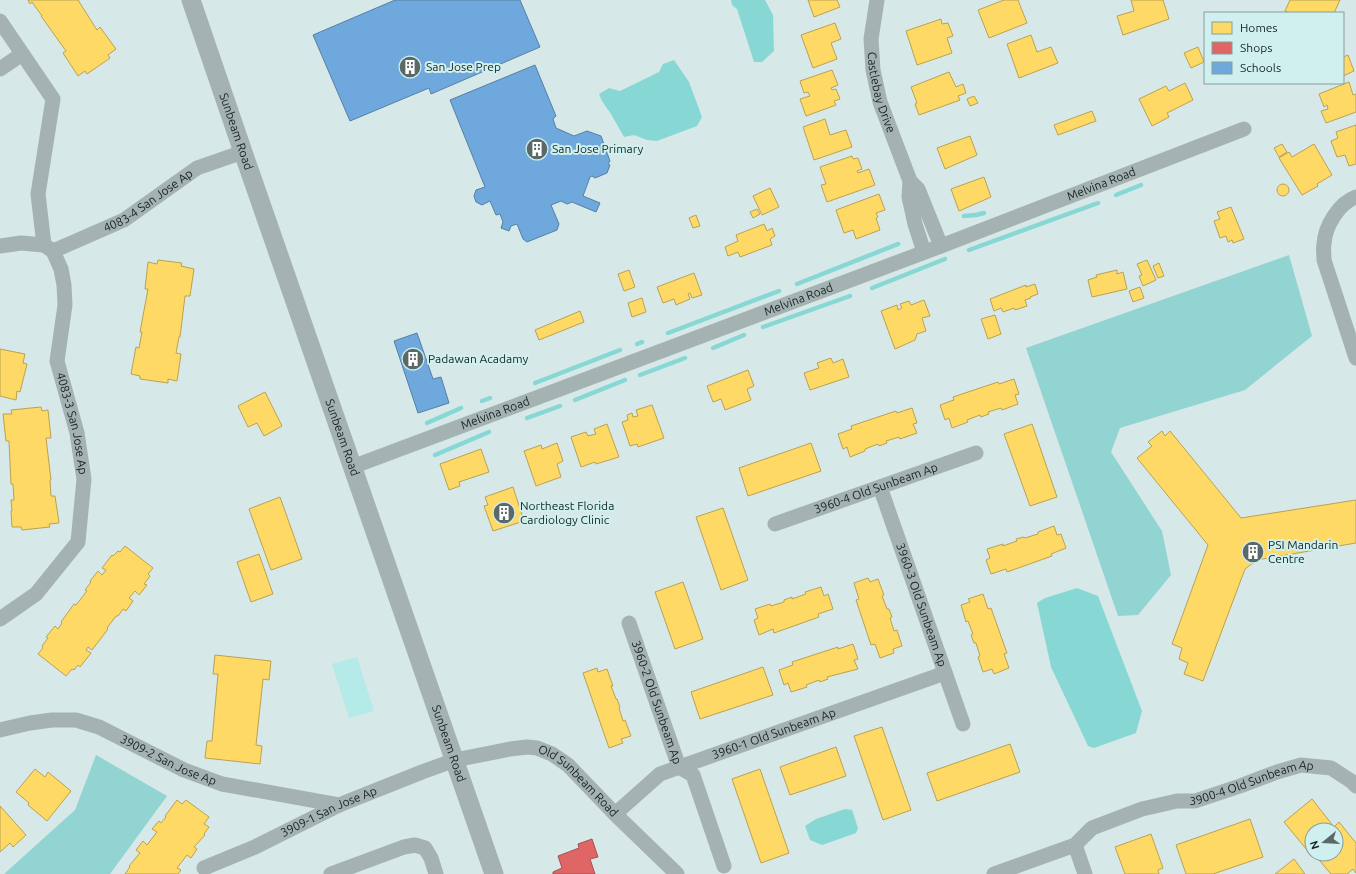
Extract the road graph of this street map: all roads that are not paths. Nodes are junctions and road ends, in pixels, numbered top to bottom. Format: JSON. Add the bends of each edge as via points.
{"nodes":[{"id":1,"x":191,"y":0,"type":"edge"},
{"id":2,"x":876,"y":0,"type":"edge"},
{"id":3,"x":0,"y":22,"type":"edge"},
{"id":4,"x":22,"y":54,"type":"junction"},
{"id":5,"x":0,"y":69,"type":"edge"},
{"id":6,"x":1244,"y":129,"type":"dead end"},
{"id":7,"x":243,"y":152,"type":"junction"},
{"id":8,"x":910,"y":181,"type":"junction"},
{"id":9,"x":1356,"y":196,"type":"edge"},
{"id":10,"x":0,"y":246,"type":"edge"},
{"id":11,"x":941,"y":246,"type":"junction"},
{"id":12,"x":49,"y":248,"type":"junction"},
{"id":13,"x":924,"y":252,"type":"junction"},
{"id":14,"x":1356,"y":358,"type":"edge"},
{"id":15,"x":976,"y":453,"type":"dead end"},
{"id":16,"x":352,"y":467,"type":"junction"},
{"id":17,"x":880,"y":487,"type":"junction"},
{"id":18,"x":775,"y":524,"type":"dead end"},
{"id":19,"x":0,"y":620,"type":"edge"},
{"id":20,"x":629,"y":623,"type":"dead end"},
{"id":21,"x":945,"y":673,"type":"junction"},
{"id":22,"x":963,"y":724,"type":"dead end"},
{"id":23,"x":0,"y":730,"type":"edge"},
{"id":24,"x":455,"y":760,"type":"junction"},
{"id":25,"x":679,"y":767,"type":"junction"},
{"id":26,"x":1356,"y":786,"type":"edge"},
{"id":27,"x":339,"y":805,"type":"junction"},
{"id":28,"x":615,"y":814,"type":"junction"},
{"id":29,"x":1075,"y":845,"type":"junction"},
{"id":30,"x":724,"y":866,"type":"dead end"},
{"id":31,"x":204,"y":868,"type":"dead end"},
{"id":32,"x":331,"y":874,"type":"edge"},
{"id":33,"x":436,"y":874,"type":"edge"},
{"id":34,"x":494,"y":874,"type":"edge"},
{"id":35,"x":677,"y":874,"type":"edge"},
{"id":36,"x":994,"y":874,"type":"edge"},
{"id":37,"x":1085,"y":874,"type":"edge"}],
"edges":[{"from":1,"to":7,"type":"street","name":"Sunbeam Road"},
{"from":2,"to":8,"type":"street","name":"Castlebay Drive","via":[[872,39],[873,70],[880,102]]},
{"from":3,"to":4,"type":"street","name":"4083-3 San Jose Ap"},
{"from":4,"to":5,"type":"street"},
{"from":4,"to":12,"type":"street","name":"4083-3 San Jose Ap","via":[[53,100],[38,194]]},
{"from":6,"to":11,"type":"street","name":"Melvina Road"},
{"from":7,"to":12,"type":"street","name":"4083-4 San Jose Ap","via":[[197,168],[124,220]]},
{"from":7,"to":16,"type":"street","name":"Sunbeam Road"},
{"from":8,"to":11,"type":"street","name":"Castlebay Drive","via":[[918,190]]},
{"from":8,"to":13,"type":"street","name":"Castlebay Drive","via":[[909,197]]},
{"from":9,"to":14,"type":"street","via":[[1338,211],[1329,226],[1324,243],[1324,260]]},
{"from":10,"to":12,"type":"street","via":[[21,243]]},
{"from":11,"to":13,"type":"street","name":"Melvina Road"},
{"from":12,"to":19,"type":"street","name":"4083-3 San Jose Ap","via":[[61,269],[64,285],[65,305],[57,361],[77,433],[84,479],[78,542],[36,594]]},
{"from":13,"to":16,"type":"street","name":"Melvina Road"},
{"from":15,"to":17,"type":"street","name":"3960-4 Old Sunbeam Ap"},
{"from":16,"to":24,"type":"street","name":"Sunbeam Road"},
{"from":17,"to":18,"type":"street","name":"3960-4 Old Sunbeam Ap"},
{"from":17,"to":21,"type":"street","name":"3960-3 Old Sunbeam Ap"},
{"from":20,"to":25,"type":"street","name":"3960-2 Old Sunbeam Ap"},
{"from":21,"to":22,"type":"street","name":"3960-3 Old Sunbeam Ap"},
{"from":21,"to":25,"type":"street","name":"3960-1 Old Sunbeam Ap"},
{"from":23,"to":27,"type":"street","name":"3909-2 San Jose Ap","via":[[52,720],[76,720],[99,727],[184,770],[222,784]]},
{"from":24,"to":27,"type":"street","name":"3909-1 San Jose Ap"},
{"from":24,"to":28,"type":"street","name":"Old Sunbeam Road","via":[[510,749],[537,748],[568,765]]},
{"from":24,"to":34,"type":"street","name":"Sunbeam Road"},
{"from":25,"to":28,"type":"street","name":"3960-1 Old Sunbeam Ap","via":[[660,774]]},
{"from":25,"to":30,"type":"street","name":"3960-2 Old Sunbeam Ap","via":[[693,775]]},
{"from":26,"to":29,"type":"street","name":"3900-4 Old Sunbeam Ap","via":[[1332,768],[1301,765],[1195,801],[1177,801],[1142,809],[1092,828]]},
{"from":27,"to":31,"type":"street","name":"3909-1 San Jose Ap","via":[[255,847]]},
{"from":28,"to":35,"type":"street","name":"Old Sunbeam Road"},
{"from":29,"to":36,"type":"street"},
{"from":29,"to":37,"type":"street"},
{"from":32,"to":33,"type":"street","via":[[415,845],[425,848]]}]}
